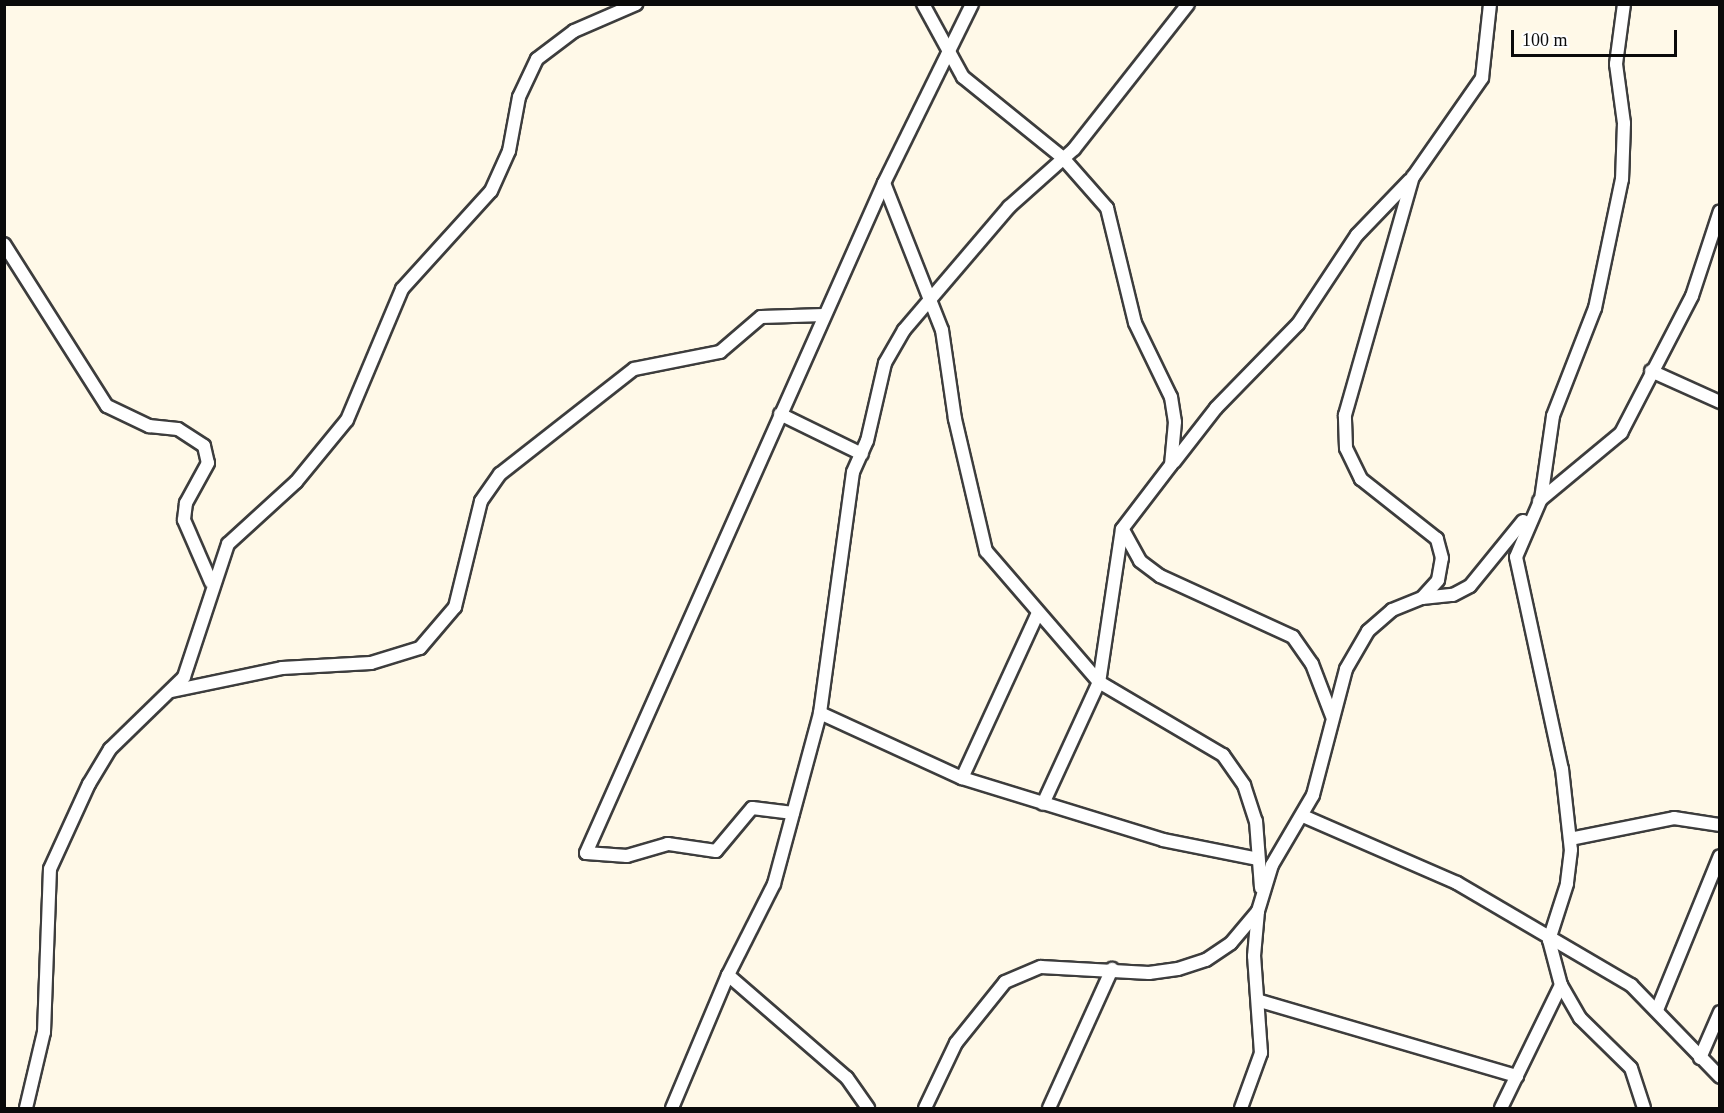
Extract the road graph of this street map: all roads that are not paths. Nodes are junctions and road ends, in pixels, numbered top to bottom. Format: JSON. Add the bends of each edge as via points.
{"nodes":[{"id":1,"x":636,"y":4,"type":"edge"},
{"id":2,"x":923,"y":4,"type":"edge"},
{"id":3,"x":972,"y":4,"type":"edge"},
{"id":4,"x":1179,"y":4,"type":"edge"},
{"id":5,"x":1188,"y":4,"type":"edge"},
{"id":6,"x":1490,"y":4,"type":"edge"},
{"id":7,"x":1624,"y":4,"type":"edge"},
{"id":8,"x":1175,"y":21,"type":"junction"},
{"id":9,"x":948,"y":57,"type":"junction"},
{"id":10,"x":1063,"y":158,"type":"junction"},
{"id":11,"x":1413,"y":177,"type":"junction"},
{"id":12,"x":884,"y":183,"type":"junction"},
{"id":13,"x":1719,"y":211,"type":"edge"},
{"id":14,"x":4,"y":244,"type":"edge"},
{"id":15,"x":1714,"y":244,"type":"edge"},
{"id":16,"x":932,"y":297,"type":"junction"},
{"id":17,"x":824,"y":315,"type":"junction"},
{"id":18,"x":1651,"y":371,"type":"junction"},
{"id":19,"x":1719,"y":402,"type":"edge"},
{"id":20,"x":780,"y":414,"type":"junction"},
{"id":21,"x":862,"y":454,"type":"junction"},
{"id":22,"x":1171,"y":465,"type":"junction"},
{"id":23,"x":1541,"y":499,"type":"junction"},
{"id":24,"x":1122,"y":529,"type":"junction"},
{"id":25,"x":211,"y":582,"type":"junction"},
{"id":26,"x":1422,"y":598,"type":"junction"},
{"id":27,"x":1037,"y":615,"type":"junction"},
{"id":28,"x":1099,"y":682,"type":"junction"},
{"id":29,"x":172,"y":691,"type":"junction"},
{"id":30,"x":820,"y":712,"type":"junction"},
{"id":31,"x":1332,"y":716,"type":"junction"},
{"id":32,"x":962,"y":778,"type":"junction"},
{"id":33,"x":1043,"y":804,"type":"junction"},
{"id":34,"x":793,"y":813,"type":"junction"},
{"id":35,"x":1303,"y":816,"type":"junction"},
{"id":36,"x":1719,"y":825,"type":"edge"},
{"id":37,"x":1570,"y":839,"type":"junction"},
{"id":38,"x":1719,"y":856,"type":"edge"},
{"id":39,"x":1258,"y":859,"type":"junction"},
{"id":40,"x":1262,"y":894,"type":"junction"},
{"id":41,"x":1258,"y":911,"type":"junction"},
{"id":42,"x":1549,"y":940,"type":"junction"},
{"id":43,"x":1112,"y":969,"type":"junction"},
{"id":44,"x":728,"y":975,"type":"junction"},
{"id":45,"x":1561,"y":985,"type":"junction"},
{"id":46,"x":1260,"y":1001,"type":"junction"},
{"id":47,"x":1657,"y":1010,"type":"junction"},
{"id":48,"x":1719,"y":1011,"type":"edge"},
{"id":49,"x":1700,"y":1058,"type":"junction"},
{"id":50,"x":1517,"y":1076,"type":"junction"},
{"id":51,"x":1719,"y":1077,"type":"edge"},
{"id":52,"x":1242,"y":1103,"type":"edge"},
{"id":53,"x":26,"y":1108,"type":"edge"},
{"id":54,"x":672,"y":1108,"type":"edge"},
{"id":55,"x":868,"y":1108,"type":"edge"},
{"id":56,"x":925,"y":1108,"type":"edge"},
{"id":57,"x":1049,"y":1108,"type":"edge"},
{"id":58,"x":1231,"y":1108,"type":"edge"},
{"id":59,"x":1501,"y":1108,"type":"edge"},
{"id":60,"x":1644,"y":1108,"type":"edge"}],
"edges":[{"from":1,"to":25,"type":"street","via":[[574,31],[537,59],[519,97],[508,151],[491,191],[402,288],[347,420],[296,482],[240,528]]},
{"from":2,"to":9,"type":"street"},
{"from":3,"to":9,"type":"street"},
{"from":4,"to":8,"type":"street"},
{"from":5,"to":8,"type":"street"},
{"from":6,"to":11,"type":"street","via":[[1482,78]]},
{"from":7,"to":23,"type":"street","via":[[1616,64],[1624,123],[1622,179],[1594,308],[1553,416]]},
{"from":8,"to":10,"type":"street"},
{"from":9,"to":10,"type":"street","via":[[988,100]]},
{"from":9,"to":12,"type":"street"},
{"from":10,"to":16,"type":"street","via":[[1009,207]]},
{"from":10,"to":22,"type":"street","via":[[1114,221],[1135,323],[1171,397]]},
{"from":11,"to":22,"type":"street","via":[[1357,235],[1298,324],[1216,408]]},
{"from":11,"to":26,"type":"street","via":[[1378,310],[1348,397],[1345,431],[1361,479],[1437,539],[1442,558],[1438,580]]},
{"from":12,"to":16,"type":"street"},
{"from":12,"to":17,"type":"street"},
{"from":13,"to":15,"type":"street"},
{"from":14,"to":25,"type":"street","via":[[107,406],[123,417],[178,429],[204,446],[208,463],[186,503],[184,520]]},
{"from":15,"to":18,"type":"street","via":[[1692,296]]},
{"from":16,"to":21,"type":"street","via":[[885,363]]},
{"from":16,"to":27,"type":"street","via":[[962,450],[976,493],[979,536]]},
{"from":17,"to":20,"type":"street"},
{"from":17,"to":29,"type":"street","via":[[761,317],[720,352],[634,369],[500,474],[481,501],[455,607],[420,648],[371,663],[282,668]]},
{"from":18,"to":19,"type":"street"},
{"from":18,"to":23,"type":"street","via":[[1615,440]]},
{"from":20,"to":21,"type":"street"},
{"from":20,"to":34,"type":"street","via":[[586,853],[627,856],[668,844],[716,851],[752,808]]},
{"from":21,"to":30,"type":"street","via":[[854,472]]},
{"from":22,"to":24,"type":"street"},
{"from":23,"to":26,"type":"street","via":[[1470,586],[1453,595]]},
{"from":23,"to":37,"type":"street","via":[[1521,536],[1516,574],[1539,648]]},
{"from":24,"to":28,"type":"street"},
{"from":24,"to":31,"type":"street","via":[[1140,561],[1160,576],[1293,638],[1312,664]]},
{"from":25,"to":29,"type":"street","via":[[194,658]]},
{"from":26,"to":31,"type":"street","via":[[1392,610],[1368,631],[1346,669]]},
{"from":27,"to":28,"type":"street"},
{"from":27,"to":32,"type":"street"},
{"from":28,"to":33,"type":"street"},
{"from":28,"to":39,"type":"street","via":[[1223,755],[1244,785],[1256,821]]},
{"from":29,"to":53,"type":"street","via":[[110,749],[57,849],[50,869],[44,1032]]},
{"from":30,"to":32,"type":"street"},
{"from":30,"to":34,"type":"street"},
{"from":31,"to":35,"type":"street","via":[[1324,762]]},
{"from":32,"to":33,"type":"street"},
{"from":33,"to":39,"type":"street","via":[[1162,840]]},
{"from":34,"to":44,"type":"street","via":[[774,884]]},
{"from":35,"to":40,"type":"street","via":[[1285,836]]},
{"from":35,"to":42,"type":"street","via":[[1457,883]]},
{"from":36,"to":37,"type":"street","via":[[1674,818]]},
{"from":37,"to":42,"type":"street","via":[[1571,867]]},
{"from":38,"to":47,"type":"street"},
{"from":39,"to":40,"type":"street"},
{"from":40,"to":41,"type":"street"},
{"from":41,"to":43,"type":"street","via":[[1231,943],[1206,960],[1149,973]]},
{"from":41,"to":46,"type":"street","via":[[1254,956]]},
{"from":42,"to":45,"type":"street"},
{"from":42,"to":47,"type":"street","via":[[1631,985]]},
{"from":43,"to":56,"type":"street","via":[[1041,967],[1005,982],[956,1043]]},
{"from":43,"to":57,"type":"street"},
{"from":44,"to":54,"type":"street"},
{"from":44,"to":55,"type":"street","via":[[847,1078]]},
{"from":45,"to":50,"type":"street"},
{"from":45,"to":60,"type":"street","via":[[1580,1018],[1631,1068]]},
{"from":46,"to":50,"type":"street"},
{"from":46,"to":52,"type":"street","via":[[1262,1053]]},
{"from":47,"to":49,"type":"street"},
{"from":48,"to":49,"type":"street"},
{"from":49,"to":51,"type":"street"},
{"from":50,"to":59,"type":"street"},
{"from":52,"to":58,"type":"street"}]}
